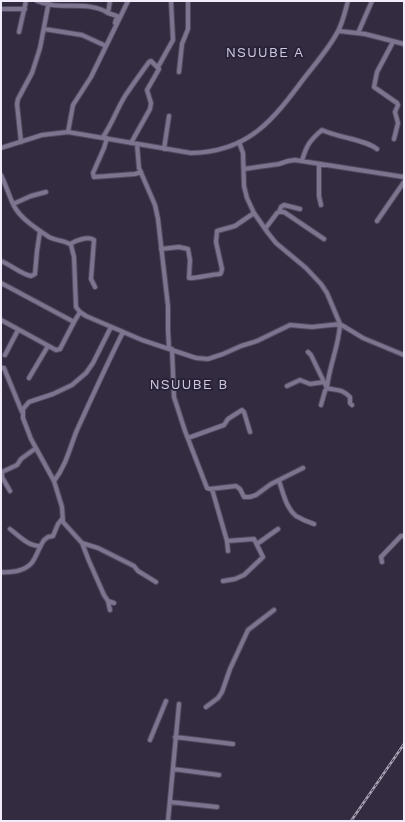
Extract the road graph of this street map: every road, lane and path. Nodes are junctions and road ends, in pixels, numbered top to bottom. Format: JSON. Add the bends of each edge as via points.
{"nodes":[{"id":1,"x":26,"y":1,"type":"edge"},
{"id":2,"x":37,"y":1,"type":"edge"},
{"id":3,"x":110,"y":1,"type":"edge"},
{"id":4,"x":128,"y":1,"type":"edge"},
{"id":5,"x":170,"y":1,"type":"edge"},
{"id":6,"x":188,"y":1,"type":"edge"},
{"id":7,"x":348,"y":1,"type":"edge"},
{"id":8,"x":372,"y":1,"type":"edge"},
{"id":9,"x":49,"y":2,"type":"edge"},
{"id":10,"x":1,"y":9,"type":"edge"},
{"id":11,"x":25,"y":9,"type":"junction"},
{"id":12,"x":108,"y":13,"type":"junction"},
{"id":13,"x":44,"y":29,"type":"junction"},
{"id":14,"x":113,"y":31,"type":"junction"},
{"id":15,"x":338,"y":31,"type":"junction"},
{"id":16,"x":20,"y":32,"type":"dead end"},
{"id":17,"x":358,"y":33,"type":"junction"},
{"id":18,"x":393,"y":42,"type":"junction"},
{"id":19,"x":404,"y":44,"type":"edge"},
{"id":20,"x":106,"y":46,"type":"junction"},
{"id":21,"x":158,"y":67,"type":"junction"},
{"id":22,"x":179,"y":72,"type":"dead end"},
{"id":23,"x":169,"y":116,"type":"dead end"},
{"id":24,"x":68,"y":132,"type":"junction"},
{"id":25,"x":105,"y":138,"type":"junction"},
{"id":26,"x":394,"y":139,"type":"dead end"},
{"id":27,"x":21,"y":142,"type":"junction"},
{"id":28,"x":239,"y":142,"type":"junction"},
{"id":29,"x":131,"y":143,"type":"junction"},
{"id":30,"x":137,"y":144,"type":"junction"},
{"id":31,"x":1,"y":148,"type":"edge"},
{"id":32,"x":377,"y":148,"type":"dead end"},
{"id":33,"x":164,"y":149,"type":"junction"},
{"id":34,"x":302,"y":161,"type":"junction"},
{"id":35,"x":319,"y":164,"type":"junction"},
{"id":36,"x":244,"y":169,"type":"junction"},
{"id":37,"x":141,"y":172,"type":"junction"},
{"id":38,"x":1,"y":175,"type":"edge"},
{"id":39,"x":404,"y":177,"type":"edge"},
{"id":40,"x":404,"y":182,"type":"edge"},
{"id":41,"x":46,"y":192,"type":"dead end"},
{"id":42,"x":13,"y":204,"type":"junction"},
{"id":43,"x":321,"y":206,"type":"dead end"},
{"id":44,"x":300,"y":209,"type":"dead end"},
{"id":45,"x":279,"y":212,"type":"junction"},
{"id":46,"x":254,"y":213,"type":"junction"},
{"id":47,"x":377,"y":221,"type":"dead end"},
{"id":48,"x":265,"y":229,"type":"junction"},
{"id":49,"x":40,"y":230,"type":"junction"},
{"id":50,"x":324,"y":239,"type":"dead end"},
{"id":51,"x":70,"y":244,"type":"junction"},
{"id":52,"x":161,"y":249,"type":"junction"},
{"id":53,"x":1,"y":261,"type":"edge"},
{"id":54,"x":1,"y":283,"type":"edge"},
{"id":55,"x":95,"y":287,"type":"dead end"},
{"id":56,"x":80,"y":312,"type":"junction"},
{"id":57,"x":1,"y":320,"type":"edge"},
{"id":58,"x":74,"y":322,"type":"junction"},
{"id":59,"x":340,"y":324,"type":"junction"},
{"id":60,"x":111,"y":326,"type":"junction"},
{"id":61,"x":18,"y":330,"type":"junction"},
{"id":62,"x":123,"y":332,"type":"junction"},
{"id":63,"x":48,"y":346,"type":"junction"},
{"id":64,"x":170,"y":349,"type":"junction"},
{"id":65,"x":308,"y":352,"type":"dead end"},
{"id":66,"x":5,"y":355,"type":"dead end"},
{"id":67,"x":404,"y":355,"type":"edge"},
{"id":68,"x":1,"y":368,"type":"edge"},
{"id":69,"x":30,"y":378,"type":"dead end"},
{"id":70,"x":324,"y":382,"type":"junction"},
{"id":71,"x":286,"y":386,"type":"dead end"},
{"id":72,"x":327,"y":388,"type":"junction"},
{"id":73,"x":322,"y":405,"type":"dead end"},
{"id":74,"x":352,"y":405,"type":"dead end"},
{"id":75,"x":23,"y":413,"type":"junction"},
{"id":76,"x":250,"y":432,"type":"dead end"},
{"id":77,"x":188,"y":438,"type":"junction"},
{"id":78,"x":36,"y":448,"type":"junction"},
{"id":79,"x":303,"y":468,"type":"dead end"},
{"id":80,"x":279,"y":480,"type":"junction"},
{"id":81,"x":54,"y":481,"type":"junction"},
{"id":82,"x":212,"y":489,"type":"junction"},
{"id":83,"x":10,"y":491,"type":"dead end"},
{"id":84,"x":62,"y":519,"type":"junction"},
{"id":85,"x":314,"y":524,"type":"dead end"},
{"id":86,"x":10,"y":529,"type":"dead end"},
{"id":87,"x":278,"y":529,"type":"dead end"},
{"id":88,"x":404,"y":536,"type":"edge"},
{"id":89,"x":227,"y":541,"type":"junction"},
{"id":90,"x":82,"y":543,"type":"junction"},
{"id":91,"x":257,"y":544,"type":"junction"},
{"id":92,"x":40,"y":546,"type":"junction"},
{"id":93,"x":228,"y":551,"type":"dead end"},
{"id":94,"x":382,"y":562,"type":"dead end"},
{"id":95,"x":1,"y":572,"type":"edge"},
{"id":96,"x":223,"y":581,"type":"dead end"},
{"id":97,"x":156,"y":582,"type":"dead end"},
{"id":98,"x":108,"y":601,"type":"junction"},
{"id":99,"x":114,"y":603,"type":"dead end"},
{"id":100,"x":110,"y":610,"type":"dead end"},
{"id":101,"x":274,"y":610,"type":"dead end"},
{"id":102,"x":166,"y":701,"type":"dead end"},
{"id":103,"x":179,"y":704,"type":"dead end"},
{"id":104,"x":206,"y":708,"type":"dead end"},
{"id":105,"x":175,"y":737,"type":"junction"},
{"id":106,"x":150,"y":740,"type":"dead end"},
{"id":107,"x":233,"y":744,"type":"dead end"},
{"id":108,"x":173,"y":769,"type":"junction"},
{"id":109,"x":219,"y":775,"type":"dead end"},
{"id":110,"x":170,"y":802,"type":"junction"},
{"id":111,"x":216,"y":807,"type":"dead end"},
{"id":112,"x":168,"y":821,"type":"edge"}],
"edges":[{"from":1,"to":11,"type":"street"},
{"from":2,"to":9,"type":"street"},
{"from":3,"to":12,"type":"street"},
{"from":4,"to":14,"type":"street"},
{"from":5,"to":21,"type":"street","via":[[172,40]]},
{"from":6,"to":22,"type":"street","via":[[188,29],[182,44]]},
{"from":7,"to":15,"type":"street"},
{"from":8,"to":17,"type":"street"},
{"from":9,"to":12,"type":"street","via":[[96,6]]},
{"from":9,"to":13,"type":"street"},
{"from":10,"to":11,"type":"street"},
{"from":11,"to":16,"type":"street"},
{"from":12,"to":14,"type":"street","via":[[117,16]]},
{"from":13,"to":20,"type":"street","via":[[82,35]]},
{"from":13,"to":27,"type":"street","via":[[32,73],[17,104]]},
{"from":14,"to":20,"type":"street"},
{"from":15,"to":17,"type":"street"},
{"from":15,"to":28,"type":"street","via":[[279,112],[260,130]]},
{"from":17,"to":18,"type":"street"},
{"from":18,"to":19,"type":"street"},
{"from":18,"to":26,"type":"street","via":[[377,72],[374,88],[398,103],[395,112],[398,123]]},
{"from":20,"to":24,"type":"street","via":[[91,77],[73,105]]},
{"from":21,"to":25,"type":"street","via":[[149,62],[125,96]]},
{"from":21,"to":29,"type":"street","via":[[147,90],[150,109]]},
{"from":23,"to":33,"type":"street"},
{"from":24,"to":25,"type":"street"},
{"from":24,"to":27,"type":"street","via":[[42,135]]},
{"from":25,"to":29,"type":"street"},
{"from":25,"to":37,"type":"street","via":[[104,148],[93,173],[94,177]]},
{"from":27,"to":31,"type":"street"},
{"from":28,"to":33,"type":"street","via":[[228,148],[205,152],[191,153]]},
{"from":28,"to":36,"type":"street"},
{"from":29,"to":30,"type":"street"},
{"from":30,"to":33,"type":"street"},
{"from":30,"to":37,"type":"street"},
{"from":32,"to":34,"type":"street","via":[[322,130],[308,144]]},
{"from":34,"to":35,"type":"street"},
{"from":34,"to":36,"type":"street","via":[[292,160]]},
{"from":35,"to":39,"type":"street"},
{"from":35,"to":43,"type":"street"},
{"from":36,"to":46,"type":"street","via":[[245,191]]},
{"from":37,"to":52,"type":"street","via":[[157,212]]},
{"from":38,"to":42,"type":"street"},
{"from":40,"to":47,"type":"street"},
{"from":41,"to":42,"type":"street"},
{"from":42,"to":49,"type":"street","via":[[24,218]]},
{"from":44,"to":45,"type":"street","via":[[284,205]]},
{"from":45,"to":48,"type":"street"},
{"from":45,"to":50,"type":"street","via":[[287,214]]},
{"from":46,"to":48,"type":"street"},
{"from":46,"to":52,"type":"street","via":[[235,226],[217,231],[216,242],[222,269],[220,274],[190,279],[188,249]]},
{"from":48,"to":59,"type":"street","via":[[321,284]]},
{"from":49,"to":51,"type":"street","via":[[53,239]]},
{"from":49,"to":53,"type":"street","via":[[35,274],[27,275]]},
{"from":51,"to":55,"type":"street","via":[[83,239],[94,240],[91,279]]},
{"from":51,"to":56,"type":"street","via":[[74,257],[75,302]]},
{"from":52,"to":64,"type":"street"},
{"from":54,"to":58,"type":"street"},
{"from":56,"to":58,"type":"street"},
{"from":56,"to":60,"type":"street"},
{"from":57,"to":61,"type":"street"},
{"from":58,"to":63,"type":"street","via":[[60,349]]},
{"from":59,"to":64,"type":"street","via":[[312,327],[290,325],[257,341],[208,359],[196,358]]},
{"from":59,"to":67,"type":"street","via":[[363,338]]},
{"from":59,"to":72,"type":"street","via":[[340,336]]},
{"from":60,"to":62,"type":"street"},
{"from":60,"to":75,"type":"street","via":[[86,373],[72,385],[29,402],[23,408]]},
{"from":61,"to":63,"type":"street"},
{"from":61,"to":66,"type":"street"},
{"from":62,"to":64,"type":"street"},
{"from":62,"to":81,"type":"street","via":[[95,388],[67,459]]},
{"from":63,"to":69,"type":"street"},
{"from":64,"to":77,"type":"street","via":[[173,394]]},
{"from":65,"to":70,"type":"street"},
{"from":68,"to":75,"type":"street","via":[[4,368]]},
{"from":70,"to":71,"type":"street","via":[[310,384],[300,380]]},
{"from":70,"to":72,"type":"street"},
{"from":72,"to":73,"type":"street"},
{"from":72,"to":74,"type":"street","via":[[347,393]]},
{"from":75,"to":78,"type":"street"},
{"from":76,"to":77,"type":"street","via":[[242,410],[228,419],[224,425]]},
{"from":77,"to":82,"type":"street","via":[[206,487]]},
{"from":78,"to":81,"type":"street"},
{"from":78,"to":83,"type":"street","via":[[17,465],[2,472]]},
{"from":79,"to":80,"type":"street"},
{"from":80,"to":82,"type":"street","via":[[247,498],[236,486]]},
{"from":80,"to":85,"type":"street","via":[[292,512]]},
{"from":81,"to":84,"type":"street","via":[[62,507]]},
{"from":82,"to":89,"type":"street"},
{"from":84,"to":90,"type":"street"},
{"from":84,"to":92,"type":"street","via":[[53,536],[48,537]]},
{"from":86,"to":92,"type":"street","via":[[26,541]]},
{"from":87,"to":91,"type":"street"},
{"from":88,"to":94,"type":"street","via":[[383,554]]},
{"from":89,"to":91,"type":"street","via":[[254,539]]},
{"from":89,"to":93,"type":"street"},
{"from":90,"to":97,"type":"street","via":[[134,566]]},
{"from":90,"to":98,"type":"street"},
{"from":91,"to":96,"type":"street","via":[[263,557],[244,575]]},
{"from":92,"to":95,"type":"street","via":[[28,568]]},
{"from":98,"to":99,"type":"street"},
{"from":98,"to":100,"type":"street"},
{"from":101,"to":104,"type":"street","via":[[248,630],[222,692]]},
{"from":102,"to":106,"type":"street"},
{"from":103,"to":105,"type":"street"},
{"from":105,"to":107,"type":"street"},
{"from":105,"to":108,"type":"street"},
{"from":108,"to":109,"type":"street"},
{"from":108,"to":110,"type":"street"},
{"from":110,"to":111,"type":"street"},
{"from":110,"to":112,"type":"street"}]}
